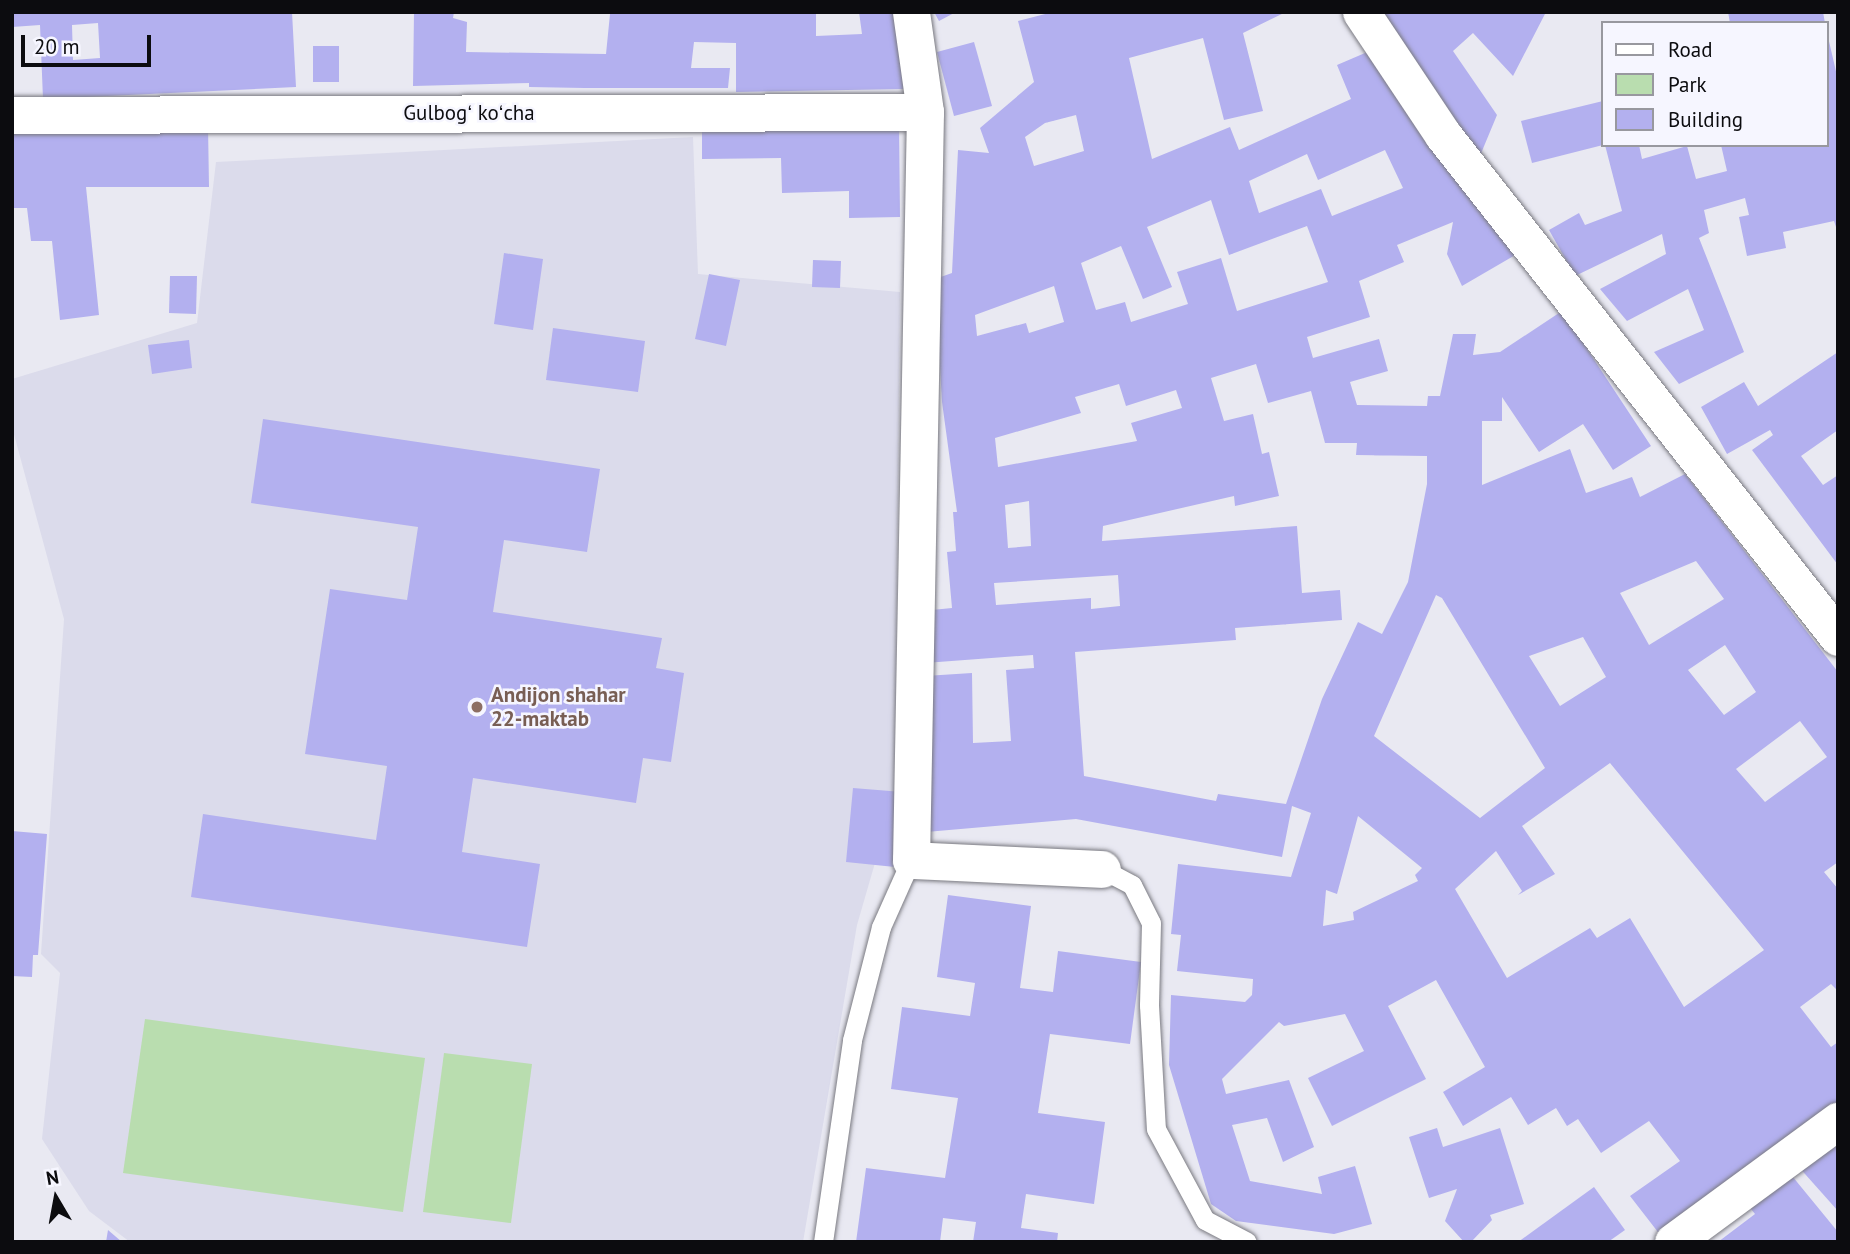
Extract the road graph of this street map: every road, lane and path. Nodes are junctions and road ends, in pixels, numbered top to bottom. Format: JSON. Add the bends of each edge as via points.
{"nodes":[{"id":1,"x":911,"y":12,"type":"edge"},
{"id":2,"x":1361,"y":12,"type":"edge"},
{"id":3,"x":925,"y":112,"type":"junction"},
{"id":4,"x":12,"y":115,"type":"edge"},
{"id":5,"x":1838,"y":637,"type":"edge"},
{"id":6,"x":911,"y":860,"type":"junction"},
{"id":7,"x":1102,"y":869,"type":"joint"},
{"id":8,"x":1838,"y":1121,"type":"edge"},
{"id":9,"x":822,"y":1242,"type":"edge"},
{"id":10,"x":1247,"y":1242,"type":"edge"},
{"id":11,"x":1673,"y":1242,"type":"edge"}],
"edges":[{"from":1,"to":3,"type":"street"},
{"from":2,"to":5,"type":"street","via":[[1443,135]]},
{"from":3,"to":4,"type":"street","name":"Gulbogʻ koʻcha"},
{"from":3,"to":6,"type":"street"},
{"from":6,"to":7,"type":"street"},
{"from":6,"to":9,"type":"lane","via":[[881,927],[852,1040]]},
{"from":7,"to":10,"type":"lane","via":[[1132,885],[1151,923],[1149,1005],[1156,1129],[1205,1220]]},
{"from":8,"to":11,"type":"street"}]}
